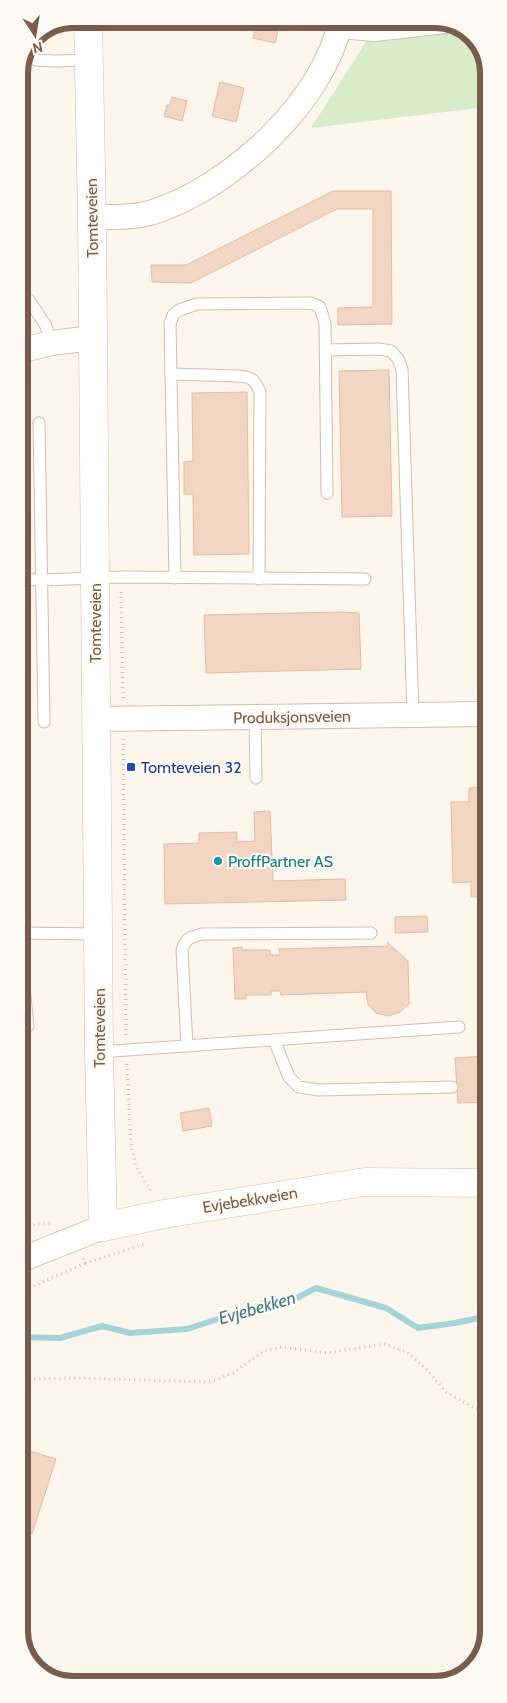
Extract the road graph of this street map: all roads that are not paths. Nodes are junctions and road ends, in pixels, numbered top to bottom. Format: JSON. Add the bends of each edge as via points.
{"nodes":[{"id":1,"x":88,"y":28,"type":"edge"},
{"id":2,"x":339,"y":28,"type":"edge"},
{"id":3,"x":368,"y":28,"type":"edge"},
{"id":4,"x":383,"y":28,"type":"edge"},
{"id":5,"x":31,"y":56,"type":"edge"},
{"id":6,"x":89,"y":60,"type":"junction"},
{"id":7,"x":92,"y":217,"type":"junction"},
{"id":8,"x":29,"y":300,"type":"dead end"},
{"id":9,"x":93,"y":338,"type":"junction"},
{"id":10,"x":52,"y":343,"type":"junction"},
{"id":11,"x":28,"y":350,"type":"edge"},
{"id":12,"x":326,"y":350,"type":"junction"},
{"id":13,"x":171,"y":374,"type":"junction"},
{"id":14,"x":39,"y":423,"type":"dead end"},
{"id":15,"x":327,"y":493,"type":"dead end"},
{"id":16,"x":108,"y":578,"type":"junction"},
{"id":17,"x":175,"y":578,"type":"junction"},
{"id":18,"x":28,"y":579,"type":"edge"},
{"id":19,"x":259,"y":579,"type":"junction"},
{"id":20,"x":365,"y":579,"type":"dead end"},
{"id":21,"x":41,"y":580,"type":"junction"},
{"id":22,"x":480,"y":714,"type":"edge"},
{"id":23,"x":413,"y":716,"type":"junction"},
{"id":24,"x":256,"y":717,"type":"junction"},
{"id":25,"x":96,"y":719,"type":"junction"},
{"id":26,"x":44,"y":722,"type":"dead end"},
{"id":27,"x":256,"y":778,"type":"dead end"},
{"id":28,"x":28,"y":933,"type":"edge"},
{"id":29,"x":371,"y":933,"type":"dead end"},
{"id":30,"x":98,"y":934,"type":"junction"},
{"id":31,"x":459,"y":1027,"type":"dead end"},
{"id":32,"x":274,"y":1040,"type":"junction"},
{"id":33,"x":187,"y":1046,"type":"junction"},
{"id":34,"x":99,"y":1052,"type":"junction"},
{"id":35,"x":452,"y":1087,"type":"dead end"},
{"id":36,"x":480,"y":1183,"type":"edge"},
{"id":37,"x":102,"y":1227,"type":"junction"},
{"id":38,"x":28,"y":1257,"type":"edge"}],
"edges":[{"from":1,"to":6,"type":"street","name":"Tomteveien"},
{"from":2,"to":7,"type":"street","via":[[321,74],[305,98],[242,162],[206,187],[152,212]]},
{"from":3,"to":4,"type":"street"},
{"from":5,"to":6,"type":"lane","via":[[36,60],[55,62]]},
{"from":6,"to":7,"type":"street","name":"Tomteveien"},
{"from":7,"to":9,"type":"street","name":"Tomteveien"},
{"from":8,"to":10,"type":"lane","via":[[46,326]]},
{"from":9,"to":10,"type":"street"},
{"from":9,"to":16,"type":"street","name":"Tomteveien"},
{"from":10,"to":11,"type":"street"},
{"from":12,"to":13,"type":"lane","via":[[323,314],[320,307],[311,303],[197,304],[179,310],[170,324]]},
{"from":12,"to":15,"type":"lane"},
{"from":12,"to":23,"type":"lane","via":[[391,351],[402,369]]},
{"from":13,"to":17,"type":"lane"},
{"from":13,"to":19,"type":"lane","via":[[239,376],[256,381],[260,392]]},
{"from":14,"to":21,"type":"lane"},
{"from":16,"to":17,"type":"lane"},
{"from":16,"to":21,"type":"lane"},
{"from":16,"to":25,"type":"street","name":"Tomteveien"},
{"from":17,"to":19,"type":"lane"},
{"from":18,"to":21,"type":"lane"},
{"from":19,"to":20,"type":"lane"},
{"from":21,"to":26,"type":"lane"},
{"from":22,"to":23,"type":"street","name":"Produksjonsveien"},
{"from":23,"to":24,"type":"street","name":"Produksjonsveien"},
{"from":24,"to":25,"type":"street","name":"Produksjonsveien"},
{"from":24,"to":27,"type":"lane"},
{"from":25,"to":30,"type":"street","name":"Tomteveien"},
{"from":28,"to":30,"type":"lane"},
{"from":29,"to":33,"type":"lane","via":[[202,934],[191,937],[184,942],[182,950]]},
{"from":30,"to":34,"type":"street","name":"Tomteveien"},
{"from":31,"to":32,"type":"lane"},
{"from":32,"to":33,"type":"lane"},
{"from":32,"to":35,"type":"lane","via":[[289,1077],[299,1087],[319,1090]]},
{"from":33,"to":34,"type":"lane"},
{"from":34,"to":37,"type":"street","name":"Tomteveien"},
{"from":36,"to":37,"type":"street","name":"Evjebekkveien","via":[[365,1182]]},
{"from":37,"to":38,"type":"street","name":"Evjebekkveien"}]}
